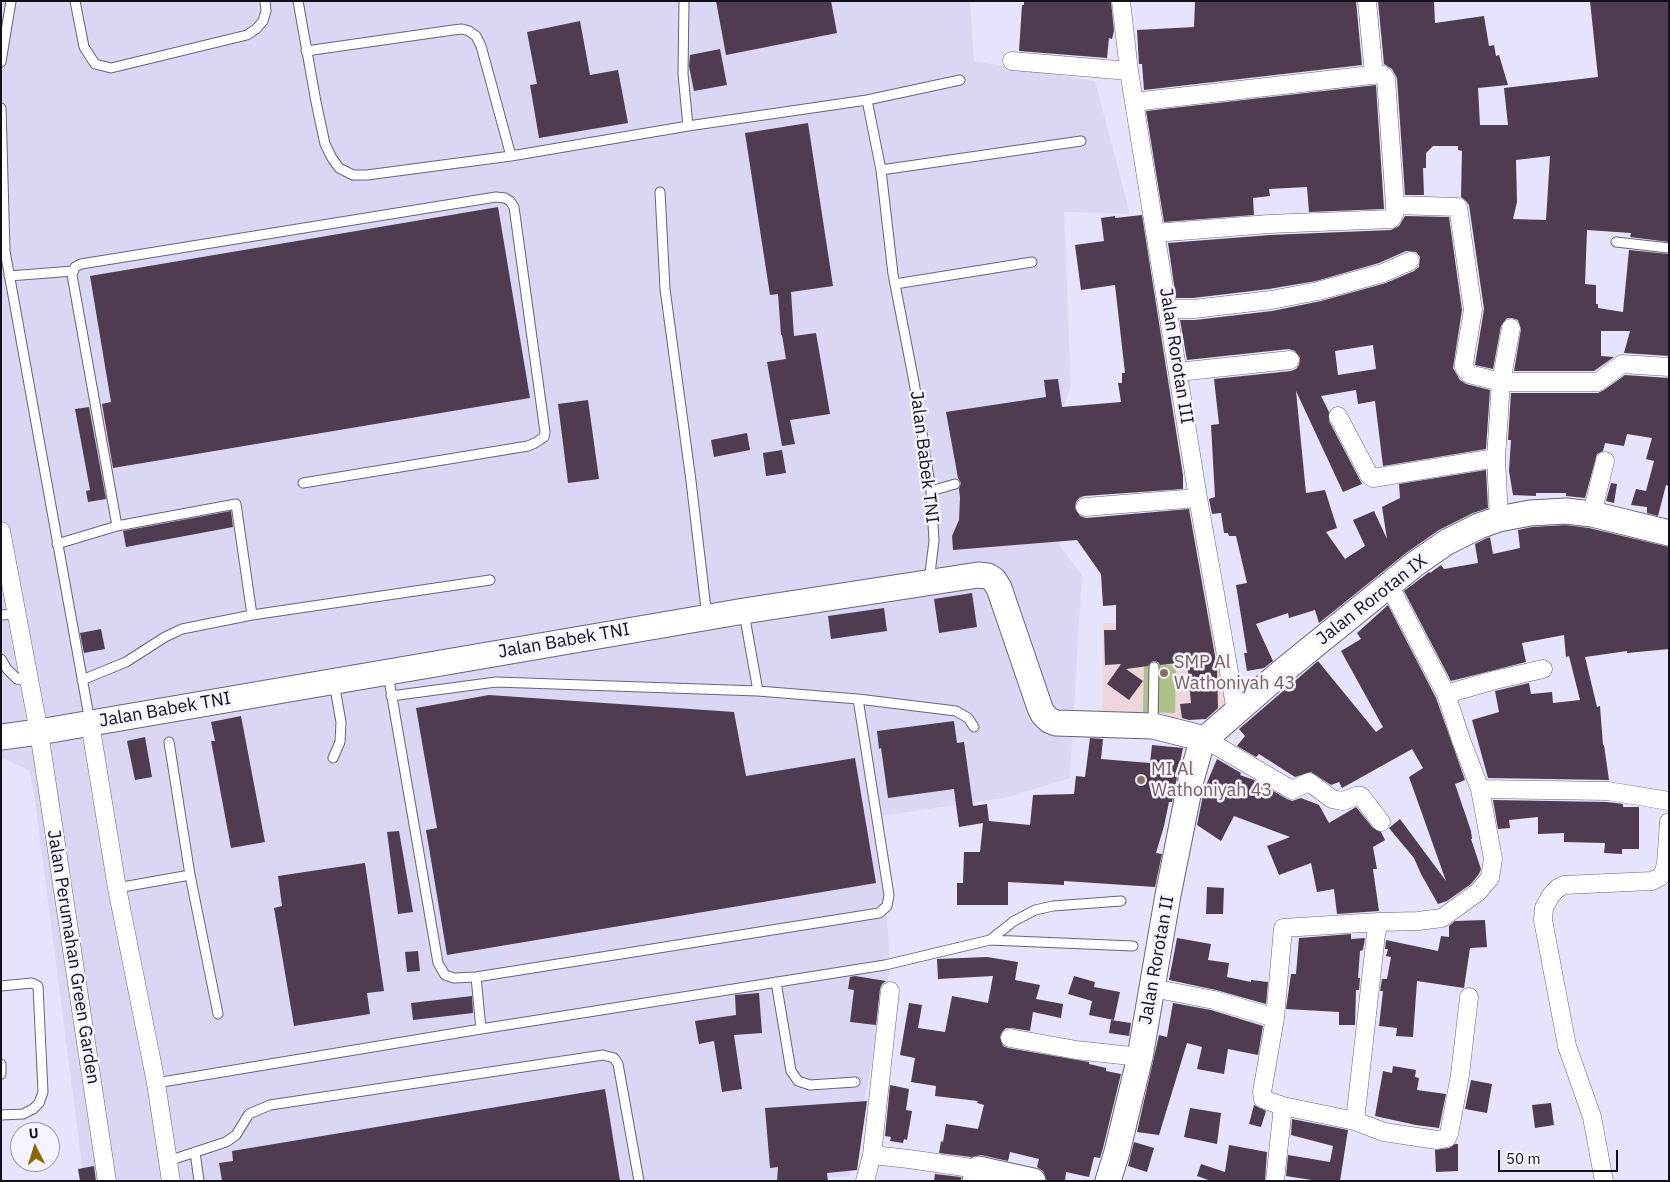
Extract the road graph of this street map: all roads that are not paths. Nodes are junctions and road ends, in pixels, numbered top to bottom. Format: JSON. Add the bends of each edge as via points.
{"nodes":[{"id":1,"x":11,"y":1,"type":"edge"},
{"id":2,"x":76,"y":1,"type":"edge"},
{"id":3,"x":265,"y":1,"type":"edge"},
{"id":4,"x":298,"y":1,"type":"edge"},
{"id":5,"x":684,"y":1,"type":"edge"},
{"id":6,"x":1120,"y":1,"type":"edge"},
{"id":7,"x":1367,"y":1,"type":"edge"},
{"id":8,"x":306,"y":51,"type":"junction"},
{"id":9,"x":1012,"y":61,"type":"dead end"},
{"id":10,"x":1,"y":62,"type":"edge"},
{"id":11,"x":1128,"y":71,"type":"junction"},
{"id":12,"x":1374,"y":75,"type":"junction"},
{"id":13,"x":960,"y":80,"type":"dead end"},
{"id":14,"x":867,"y":100,"type":"junction"},
{"id":15,"x":1134,"y":102,"type":"junction"},
{"id":16,"x":1,"y":108,"type":"edge"},
{"id":17,"x":688,"y":126,"type":"junction"},
{"id":18,"x":1081,"y":141,"type":"dead end"},
{"id":19,"x":511,"y":156,"type":"junction"},
{"id":20,"x":881,"y":170,"type":"junction"},
{"id":21,"x":660,"y":192,"type":"dead end"},
{"id":22,"x":1395,"y":205,"type":"junction"},
{"id":23,"x":1155,"y":233,"type":"junction"},
{"id":24,"x":1616,"y":242,"type":"dead end"},
{"id":25,"x":1669,"y":248,"type":"edge"},
{"id":26,"x":1410,"y":261,"type":"dead end"},
{"id":27,"x":1032,"y":262,"type":"dead end"},
{"id":28,"x":73,"y":271,"type":"junction"},
{"id":29,"x":9,"y":276,"type":"junction"},
{"id":30,"x":895,"y":284,"type":"junction"},
{"id":31,"x":1168,"y":309,"type":"junction"},
{"id":32,"x":1512,"y":328,"type":"dead end"},
{"id":33,"x":1290,"y":360,"type":"dead end"},
{"id":34,"x":1669,"y":367,"type":"edge"},
{"id":35,"x":1178,"y":372,"type":"junction"},
{"id":36,"x":1501,"y":382,"type":"junction"},
{"id":37,"x":1338,"y":416,"type":"dead end"},
{"id":38,"x":1496,"y":458,"type":"junction"},
{"id":39,"x":1605,"y":461,"type":"dead end"},
{"id":40,"x":303,"y":483,"type":"dead end"},
{"id":41,"x":955,"y":484,"type":"dead end"},
{"id":42,"x":931,"y":491,"type":"junction"},
{"id":43,"x":1198,"y":498,"type":"junction"},
{"id":44,"x":1085,"y":507,"type":"dead end"},
{"id":45,"x":1592,"y":514,"type":"junction"},
{"id":46,"x":1499,"y":520,"type":"junction"},
{"id":47,"x":117,"y":526,"type":"junction"},
{"id":48,"x":1,"y":531,"type":"edge"},
{"id":49,"x":1669,"y":533,"type":"edge"},
{"id":50,"x":57,"y":544,"type":"junction"},
{"id":51,"x":490,"y":580,"type":"dead end"},
{"id":52,"x":929,"y":581,"type":"junction"},
{"id":53,"x":1389,"y":585,"type":"junction"},
{"id":54,"x":744,"y":610,"type":"junction"},
{"id":55,"x":9,"y":615,"type":"edge"},
{"id":56,"x":252,"y":615,"type":"junction"},
{"id":57,"x":707,"y":617,"type":"junction"},
{"id":58,"x":1,"y":659,"type":"edge"},
{"id":59,"x":1154,"y":667,"type":"dead end"},
{"id":60,"x":1543,"y":669,"type":"dead end"},
{"id":61,"x":387,"y":672,"type":"junction"},
{"id":62,"x":82,"y":680,"type":"junction"},
{"id":63,"x":334,"y":681,"type":"junction"},
{"id":64,"x":30,"y":682,"type":"junction"},
{"id":65,"x":758,"y":691,"type":"junction"},
{"id":66,"x":1446,"y":694,"type":"junction"},
{"id":67,"x":391,"y":696,"type":"junction"},
{"id":68,"x":858,"y":699,"type":"junction"},
{"id":69,"x":1236,"y":711,"type":"junction"},
{"id":70,"x":85,"y":724,"type":"junction"},
{"id":71,"x":1153,"y":726,"type":"junction"},
{"id":72,"x":974,"y":728,"type":"dead end"},
{"id":73,"x":43,"y":731,"type":"junction"},
{"id":74,"x":1,"y":737,"type":"edge"},
{"id":75,"x":1205,"y":739,"type":"junction"},
{"id":76,"x":169,"y":742,"type":"dead end"},
{"id":77,"x":333,"y":758,"type":"dead end"},
{"id":78,"x":1480,"y":789,"type":"junction"},
{"id":79,"x":1669,"y":800,"type":"edge"},
{"id":80,"x":1381,"y":822,"type":"dead end"},
{"id":81,"x":1669,"y":822,"type":"edge"},
{"id":82,"x":190,"y":875,"type":"junction"},
{"id":83,"x":117,"y":888,"type":"junction"},
{"id":84,"x":1121,"y":900,"type":"dead end"},
{"id":85,"x":1379,"y":922,"type":"junction"},
{"id":86,"x":990,"y":940,"type":"junction"},
{"id":87,"x":1134,"y":946,"type":"dead end"},
{"id":88,"x":476,"y":977,"type":"junction"},
{"id":89,"x":776,"y":982,"type":"junction"},
{"id":90,"x":1,"y":986,"type":"edge"},
{"id":91,"x":1152,"y":988,"type":"junction"},
{"id":92,"x":890,"y":991,"type":"dead end"},
{"id":93,"x":1470,"y":997,"type":"dead end"},
{"id":94,"x":218,"y":1014,"type":"dead end"},
{"id":95,"x":1275,"y":1018,"type":"junction"},
{"id":96,"x":481,"y":1029,"type":"junction"},
{"id":97,"x":1010,"y":1038,"type":"dead end"},
{"id":98,"x":1140,"y":1057,"type":"junction"},
{"id":99,"x":1,"y":1064,"type":"edge"},
{"id":100,"x":1,"y":1074,"type":"edge"},
{"id":101,"x":855,"y":1082,"type":"dead end"},
{"id":102,"x":156,"y":1083,"type":"junction"},
{"id":103,"x":1283,"y":1106,"type":"junction"},
{"id":104,"x":1,"y":1115,"type":"edge"},
{"id":105,"x":1354,"y":1121,"type":"junction"},
{"id":106,"x":195,"y":1152,"type":"junction"},
{"id":107,"x":872,"y":1155,"type":"junction"},
{"id":108,"x":168,"y":1161,"type":"junction"},
{"id":109,"x":976,"y":1175,"type":"edge"},
{"id":110,"x":107,"y":1181,"type":"edge"},
{"id":111,"x":171,"y":1181,"type":"edge"},
{"id":112,"x":200,"y":1181,"type":"edge"},
{"id":113,"x":639,"y":1181,"type":"edge"},
{"id":114,"x":865,"y":1181,"type":"edge"},
{"id":115,"x":1033,"y":1181,"type":"edge"},
{"id":116,"x":1108,"y":1181,"type":"edge"},
{"id":117,"x":1275,"y":1181,"type":"edge"},
{"id":118,"x":1604,"y":1181,"type":"edge"}],
"edges":[{"from":1,"to":10,"type":"lane"},
{"from":2,"to":3,"type":"lane","via":[[84,47],[95,64],[111,68],[247,35],[263,21]]},
{"from":4,"to":8,"type":"lane"},
{"from":5,"to":17,"type":"lane","via":[[683,74]]},
{"from":6,"to":11,"type":"street","name":"Jalan Rorotan III"},
{"from":7,"to":12,"type":"street"},
{"from":8,"to":19,"type":"lane","via":[[325,144],[339,168],[353,175],[368,175]]},
{"from":8,"to":19,"type":"lane","via":[[453,30],[469,32],[476,36],[481,46]]},
{"from":9,"to":11,"type":"street"},
{"from":11,"to":15,"type":"street","name":"Jalan Rorotan III"},
{"from":12,"to":15,"type":"street"},
{"from":12,"to":22,"type":"street","via":[[1384,75],[1386,79]]},
{"from":13,"to":14,"type":"lane"},
{"from":14,"to":17,"type":"lane"},
{"from":14,"to":20,"type":"lane","name":"Jalan Babek TNI"},
{"from":15,"to":23,"type":"street","name":"Jalan Rorotan III"},
{"from":16,"to":29,"type":"lane","via":[[5,251]]},
{"from":17,"to":19,"type":"lane"},
{"from":18,"to":20,"type":"lane"},
{"from":20,"to":30,"type":"lane","name":"Jalan Babek TNI"},
{"from":21,"to":57,"type":"lane","via":[[665,289]]},
{"from":22,"to":23,"type":"street","via":[[1393,217],[1387,220],[1269,224]]},
{"from":22,"to":36,"type":"street","via":[[1458,207],[1472,310],[1464,367],[1469,374]]},
{"from":23,"to":31,"type":"street","name":"Jalan Rorotan III"},
{"from":24,"to":25,"type":"lane"},
{"from":26,"to":31,"type":"street","via":[[1383,273],[1271,300]]},
{"from":27,"to":30,"type":"lane"},
{"from":28,"to":29,"type":"lane"},
{"from":28,"to":40,"type":"lane","via":[[81,264],[486,198],[501,197],[510,201],[514,207],[544,437],[528,446]]},
{"from":28,"to":47,"type":"lane"},
{"from":29,"to":50,"type":"lane"},
{"from":30,"to":42,"type":"lane","name":"Jalan Babek TNI"},
{"from":31,"to":35,"type":"street","name":"Jalan Rorotan III"},
{"from":32,"to":36,"type":"street"},
{"from":33,"to":35,"type":"street"},
{"from":34,"to":36,"type":"street","via":[[1622,364],[1598,382]]},
{"from":35,"to":43,"type":"street","name":"Jalan Rorotan III"},
{"from":36,"to":38,"type":"street"},
{"from":37,"to":38,"type":"street","via":[[1373,478]]},
{"from":38,"to":46,"type":"street"},
{"from":39,"to":45,"type":"street"},
{"from":41,"to":42,"type":"lane"},
{"from":42,"to":52,"type":"lane","name":"Jalan Babek TNI","via":[[934,541]]},
{"from":43,"to":44,"type":"street"},
{"from":43,"to":69,"type":"street","name":"Jalan Rorotan III"},
{"from":45,"to":46,"type":"street","name":"Jalan Rorotan IX","via":[[1552,511]]},
{"from":45,"to":49,"type":"street","name":"Jalan Rorotan IX"},
{"from":46,"to":53,"type":"street","name":"Jalan Rorotan IX","via":[[1447,542]]},
{"from":47,"to":50,"type":"lane"},
{"from":47,"to":56,"type":"lane","via":[[236,504]]},
{"from":48,"to":55,"type":"street","name":"Jalan Perumahan Green Garden"},
{"from":50,"to":62,"type":"lane"},
{"from":51,"to":56,"type":"lane"},
{"from":52,"to":54,"type":"street","name":"Jalan Babek TNI"},
{"from":52,"to":71,"type":"street","via":[[978,575],[994,580],[1000,588],[1040,708],[1050,720],[1056,723]]},
{"from":53,"to":66,"type":"street"},
{"from":53,"to":69,"type":"street","name":"Jalan Rorotan IX"},
{"from":54,"to":57,"type":"street","name":"Jalan Babek TNI"},
{"from":54,"to":65,"type":"lane"},
{"from":55,"to":64,"type":"street","name":"Jalan Perumahan Green Garden"},
{"from":56,"to":62,"type":"lane","via":[[182,629],[126,662]]},
{"from":57,"to":61,"type":"street","name":"Jalan Babek TNI"},
{"from":58,"to":64,"type":"lane","via":[[17,679]]},
{"from":59,"to":71,"type":"lane"},
{"from":60,"to":66,"type":"street"},
{"from":61,"to":63,"type":"street","name":"Jalan Babek TNI"},
{"from":61,"to":67,"type":"lane"},
{"from":62,"to":70,"type":"lane"},
{"from":63,"to":70,"type":"street","name":"Jalan Babek TNI"},
{"from":63,"to":77,"type":"lane","via":[[341,722],[340,742]]},
{"from":64,"to":73,"type":"street","name":"Jalan Perumahan Green Garden"},
{"from":65,"to":67,"type":"lane","via":[[496,682]]},
{"from":65,"to":68,"type":"lane"},
{"from":66,"to":78,"type":"street"},
{"from":67,"to":88,"type":"lane","via":[[438,963],[448,977]]},
{"from":68,"to":72,"type":"lane","via":[[956,710],[968,718]]},
{"from":68,"to":88,"type":"lane","via":[[888,895],[884,910]]},
{"from":69,"to":75,"type":"street","name":"Jalan Rorotan IX"},
{"from":70,"to":73,"type":"street","name":"Jalan Babek TNI"},
{"from":70,"to":83,"type":"street"},
{"from":71,"to":75,"type":"street"},
{"from":73,"to":74,"type":"street","name":"Jalan Babek TNI"},
{"from":73,"to":110,"type":"street","name":"Jalan Perumahan Green Garden"},
{"from":75,"to":80,"type":"street","via":[[1292,790],[1309,782],[1337,800],[1361,796]]},
{"from":75,"to":91,"type":"street","name":"Jalan Rorotan II","via":[[1191,780]]},
{"from":76,"to":82,"type":"lane"},
{"from":78,"to":79,"type":"street","via":[[1608,791]]},
{"from":78,"to":85,"type":"street","via":[[1493,859],[1490,878],[1478,892],[1442,918]]},
{"from":81,"to":118,"type":"street","via":[[1666,864],[1660,877],[1652,881],[1564,885],[1551,895],[1544,908],[1543,920],[1568,1046],[1592,1117]]},
{"from":82,"to":83,"type":"lane"},
{"from":82,"to":94,"type":"lane"},
{"from":83,"to":102,"type":"street"},
{"from":84,"to":86,"type":"lane","via":[[1035,910]]},
{"from":85,"to":95,"type":"street","via":[[1283,928]]},
{"from":85,"to":105,"type":"street"},
{"from":86,"to":87,"type":"lane"},
{"from":86,"to":89,"type":"lane","via":[[885,965]]},
{"from":88,"to":96,"type":"lane"},
{"from":89,"to":96,"type":"lane"},
{"from":89,"to":101,"type":"lane","via":[[791,1071],[798,1081],[810,1085]]},
{"from":90,"to":104,"type":"lane","via":[[32,983],[38,988],[43,1092],[33,1109],[23,1114]]},
{"from":91,"to":95,"type":"street","via":[[1214,1000]]},
{"from":91,"to":98,"type":"street","name":"Jalan Rorotan II"},
{"from":92,"to":107,"type":"street"},
{"from":93,"to":105,"type":"street","via":[[1460,1075],[1447,1138],[1437,1140],[1384,1132]]},
{"from":95,"to":103,"type":"street","via":[[1262,1096]]},
{"from":96,"to":102,"type":"lane"},
{"from":97,"to":98,"type":"street"},
{"from":98,"to":116,"type":"street","name":"Jalan Rorotan II"},
{"from":99,"to":100,"type":"lane"},
{"from":102,"to":108,"type":"street"},
{"from":103,"to":105,"type":"street"},
{"from":103,"to":117,"type":"street"},
{"from":106,"to":108,"type":"lane"},
{"from":106,"to":112,"type":"lane"},
{"from":106,"to":113,"type":"lane","via":[[231,1139],[249,1114],[270,1106],[603,1055],[614,1058],[618,1064]]},
{"from":107,"to":109,"type":"street","via":[[910,1159]]},
{"from":107,"to":114,"type":"street"},
{"from":108,"to":111,"type":"street"},
{"from":109,"to":115,"type":"street"}]}
